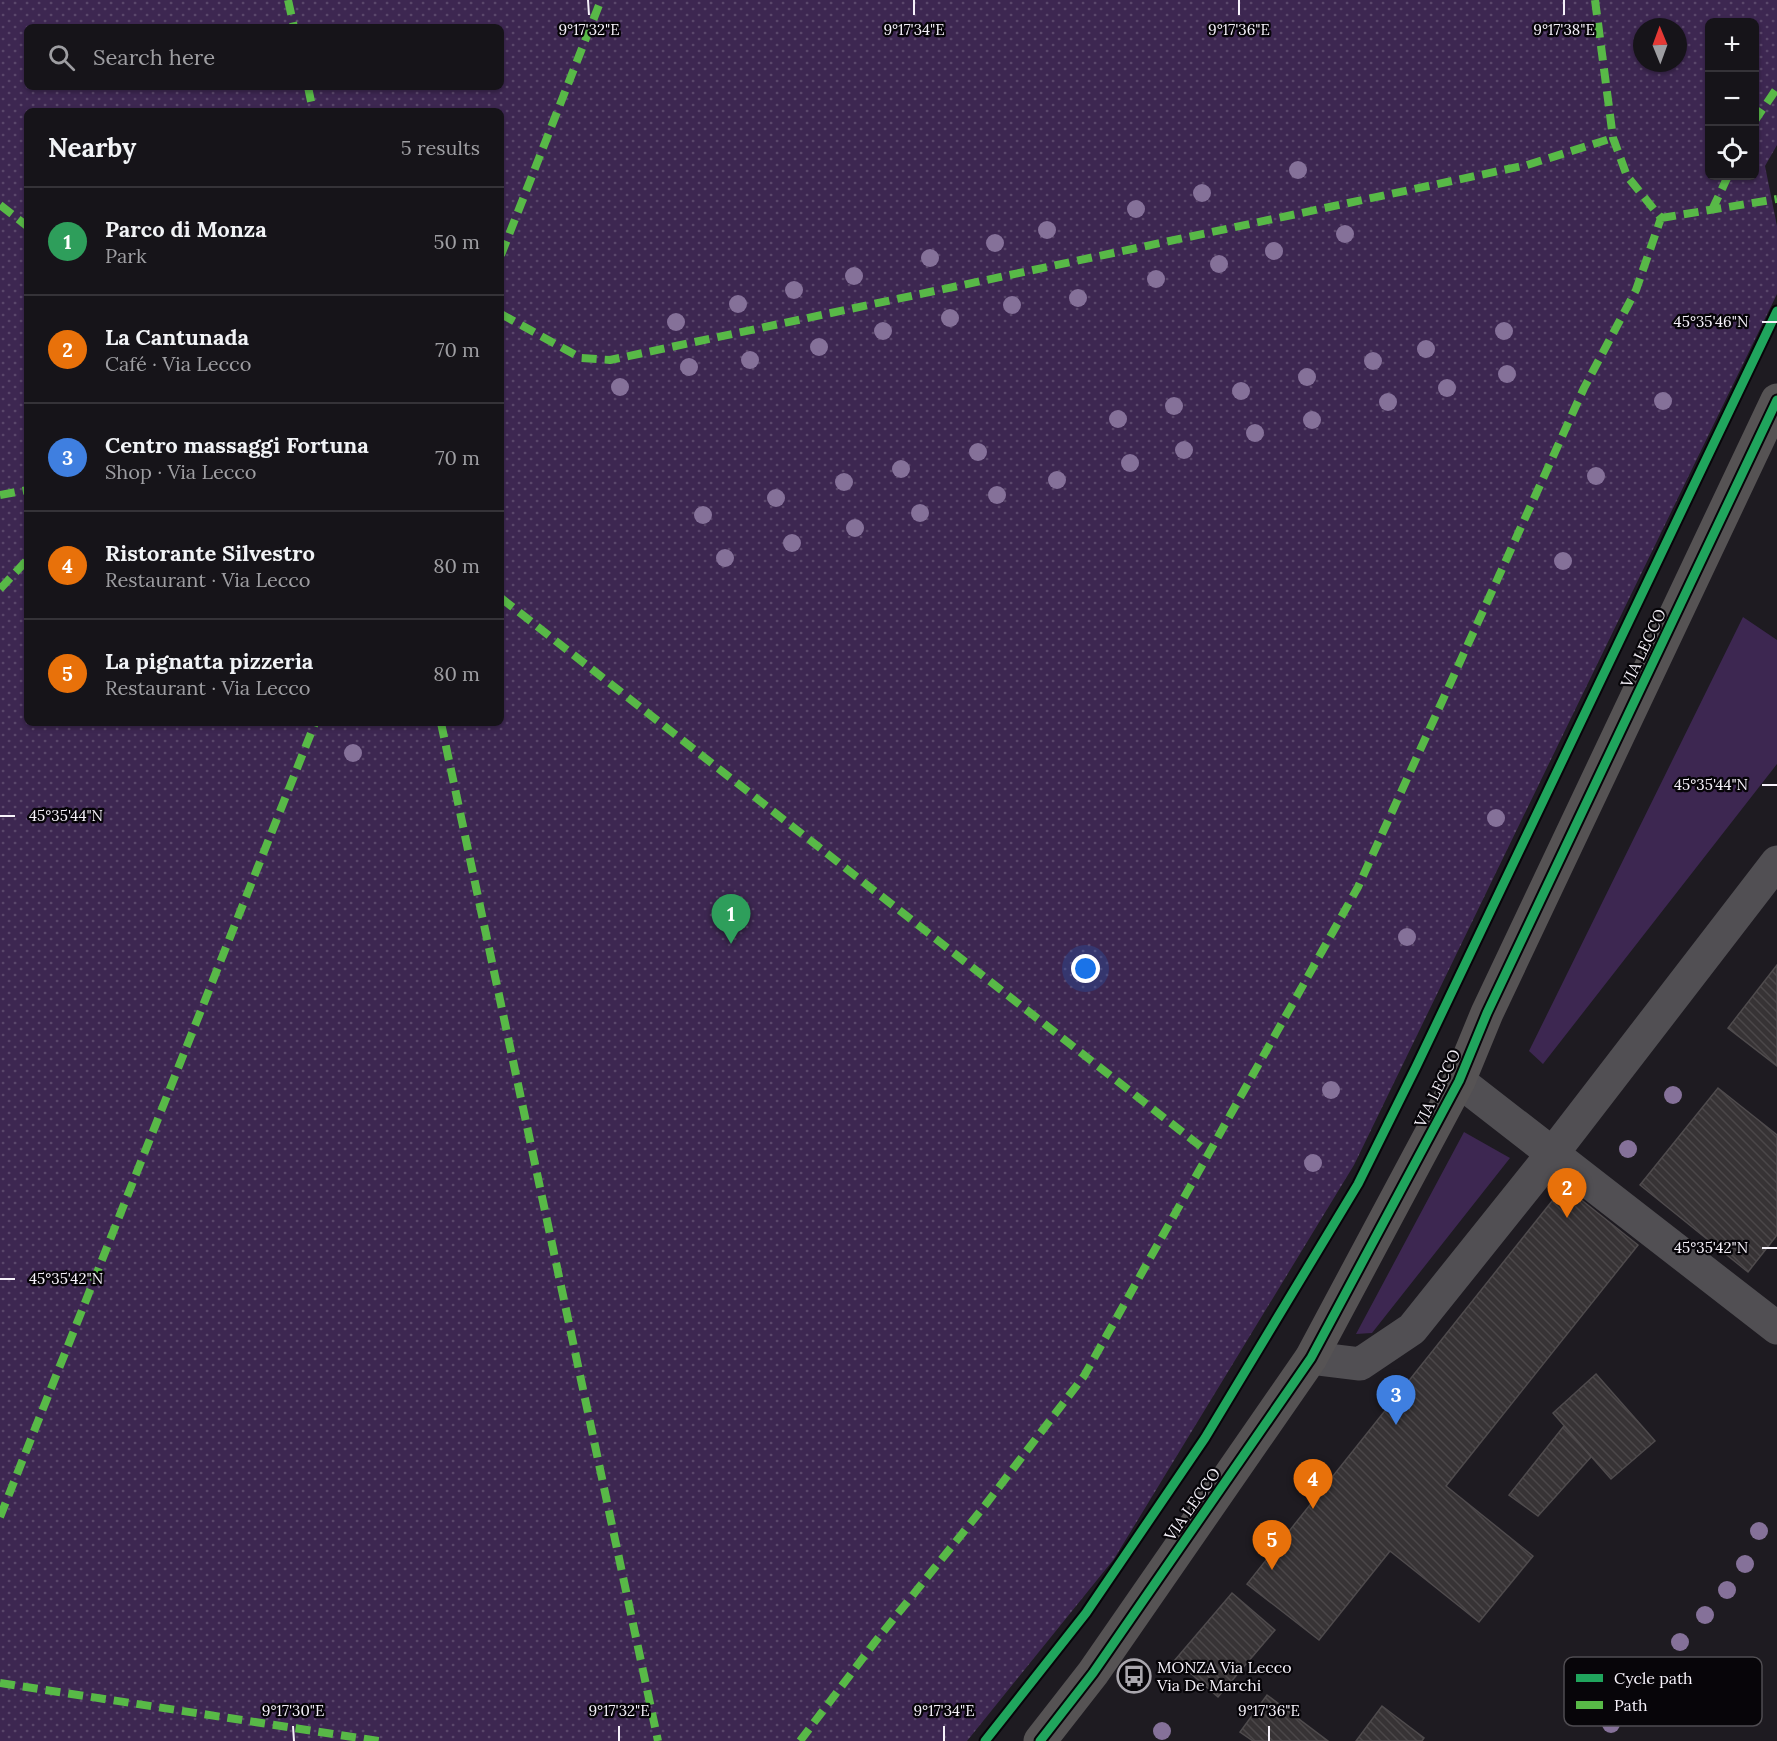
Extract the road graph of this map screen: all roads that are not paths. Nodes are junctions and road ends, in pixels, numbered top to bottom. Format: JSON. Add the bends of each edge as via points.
{"nodes":[{"id":1,"x":1777,"y":400,"type":"edge"},
{"id":2,"x":1777,"y":862,"type":"edge"},
{"id":3,"x":1459,"y":1081,"type":"junction"},
{"id":4,"x":1553,"y":1153,"type":"junction"},
{"id":5,"x":1777,"y":1328,"type":"edge"},
{"id":6,"x":1311,"y":1358,"type":"junction"},
{"id":7,"x":1040,"y":1741,"type":"edge"}],
"edges":[{"from":1,"to":3,"type":"main road","name":"VIA LECCO","via":[[1487,1013]]},
{"from":2,"to":4,"type":"street"},
{"from":3,"to":4,"type":"street","name":"VIA LECCO"},
{"from":3,"to":6,"type":"main road","name":"VIA LECCO"},
{"from":4,"to":5,"type":"street","name":"VIA LECCO"},
{"from":4,"to":6,"type":"street","via":[[1412,1329],[1360,1364]]},
{"from":6,"to":7,"type":"main road","name":"VIA LECCO","via":[[1093,1673]]}]}
